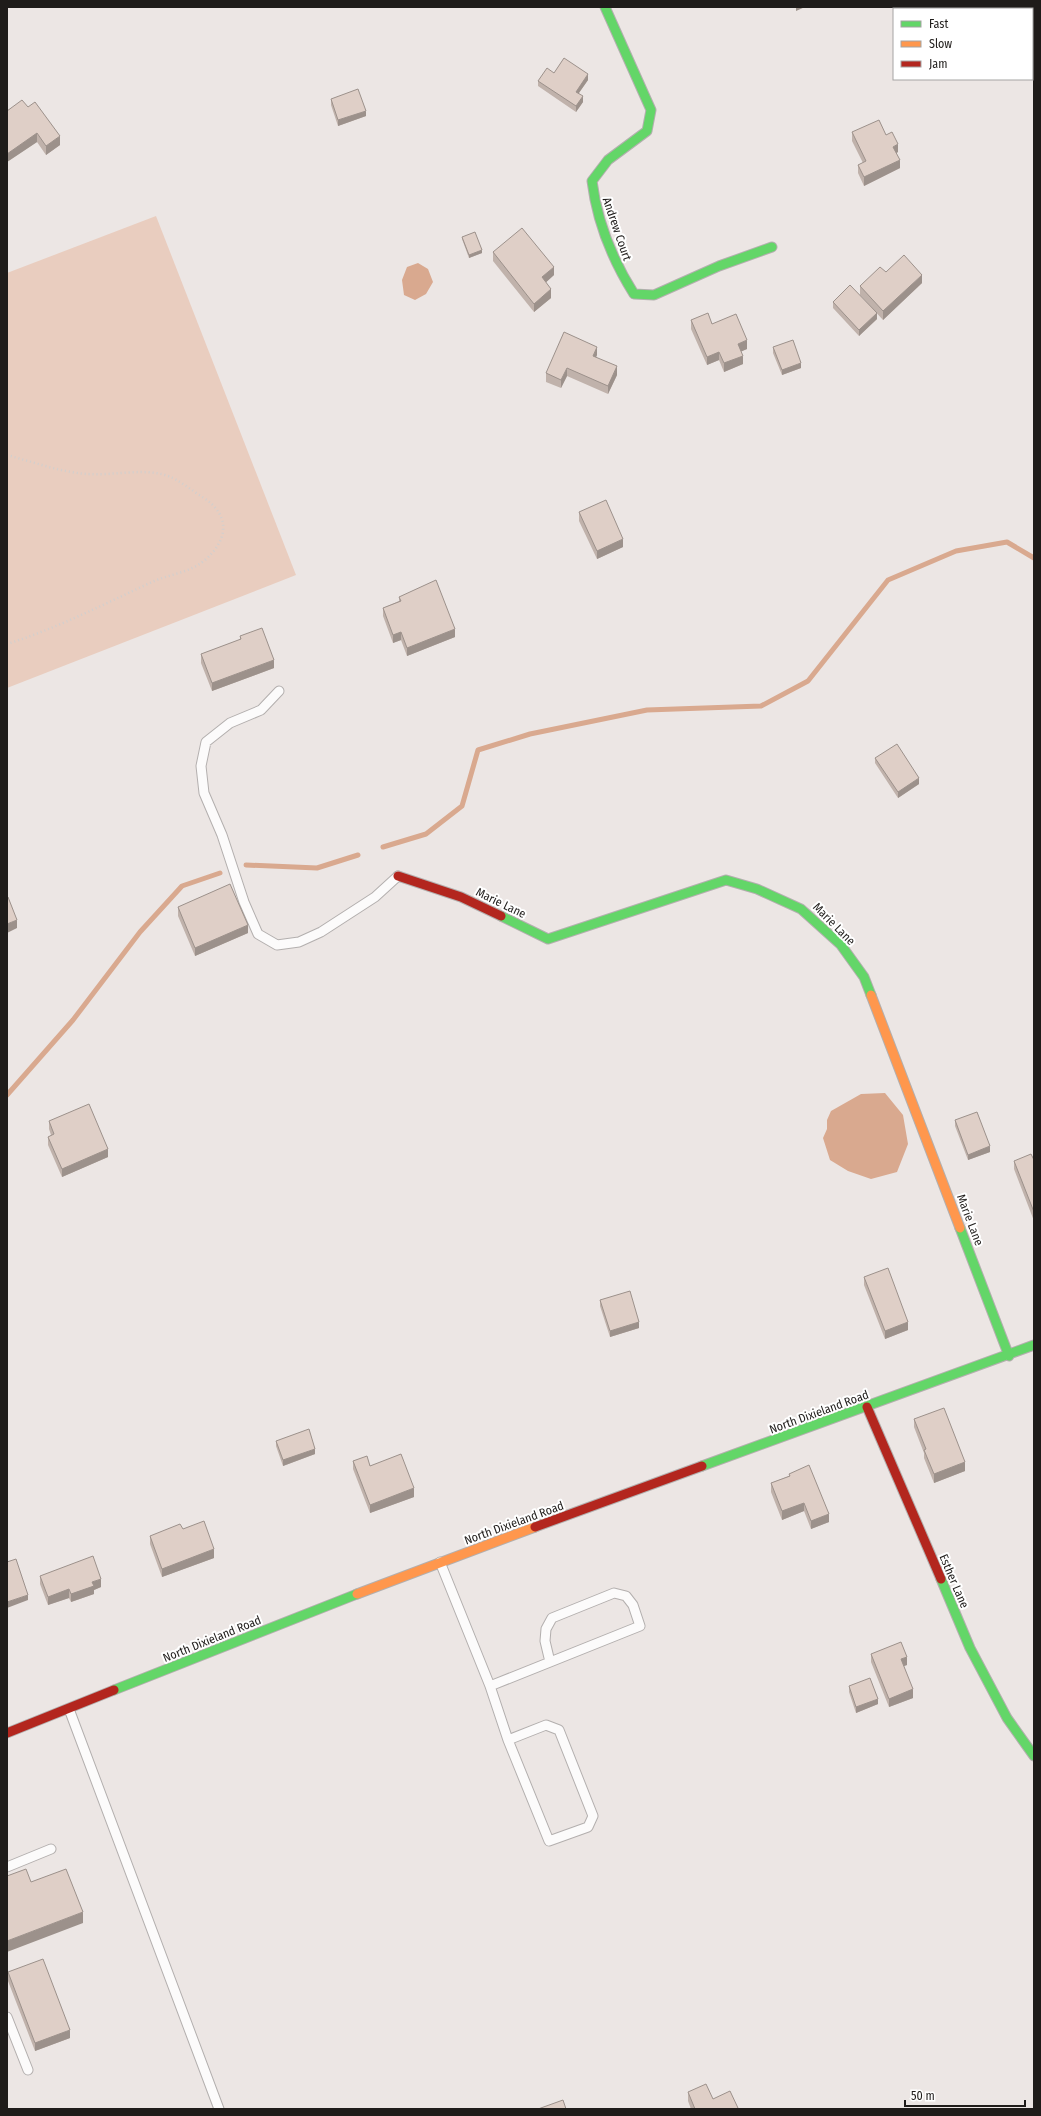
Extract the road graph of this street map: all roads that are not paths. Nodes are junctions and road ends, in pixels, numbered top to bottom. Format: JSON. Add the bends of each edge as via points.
{"nodes":[{"id":1,"x":605,"y":7,"type":"edge"},
{"id":2,"x":772,"y":247,"type":"dead end"},
{"id":3,"x":280,"y":691,"type":"dead end"},
{"id":4,"x":398,"y":876,"type":"joint"},
{"id":5,"x":1034,"y":1345,"type":"edge"},
{"id":6,"x":1009,"y":1356,"type":"junction"},
{"id":7,"x":867,"y":1407,"type":"junction"},
{"id":8,"x":440,"y":1562,"type":"junction"},
{"id":9,"x":550,"y":1662,"type":"junction"},
{"id":10,"x":490,"y":1686,"type":"junction"},
{"id":11,"x":69,"y":1709,"type":"junction"},
{"id":12,"x":7,"y":1733,"type":"edge"},
{"id":13,"x":508,"y":1740,"type":"junction"},
{"id":14,"x":1034,"y":1756,"type":"edge"},
{"id":15,"x":51,"y":1849,"type":"dead end"},
{"id":16,"x":7,"y":1867,"type":"edge"},
{"id":17,"x":7,"y":2017,"type":"edge"},
{"id":18,"x":28,"y":2070,"type":"dead end"},
{"id":19,"x":219,"y":2109,"type":"edge"}],
"edges":[{"from":1,"to":2,"type":"street","name":"Andrew Court","via":[[651,110],[647,131],[608,160],[592,181],[594,204],[621,276],[634,294],[654,295],[719,266]]},
{"from":3,"to":4,"type":"lane","via":[[261,710],[230,723],[206,742],[202,766],[204,793],[258,934],[277,945],[299,942],[321,932],[375,897]]},
{"from":4,"to":6,"type":"street","name":"Marie Lane","via":[[461,897],[548,939],[726,880],[801,908],[841,945],[864,977]]},
{"from":5,"to":6,"type":"street","name":"North Dixieland Road"},
{"from":6,"to":7,"type":"street","name":"North Dixieland Road"},
{"from":7,"to":8,"type":"street","name":"North Dixieland Road"},
{"from":7,"to":14,"type":"street","name":"Esther Lane","via":[[970,1648],[1007,1718]]},
{"from":8,"to":10,"type":"lane"},
{"from":8,"to":11,"type":"street","name":"North Dixieland Road"},
{"from":9,"to":9,"type":"lane","via":[[640,1626],[633,1606],[626,1596],[614,1593],[552,1618],[546,1629],[545,1642]]},
{"from":9,"to":10,"type":"lane"},
{"from":10,"to":13,"type":"lane"},
{"from":11,"to":12,"type":"street","name":"North Dixieland Road"},
{"from":11,"to":19,"type":"lane"},
{"from":13,"to":13,"type":"lane","via":[[549,1841],[588,1828],[593,1816],[559,1730],[546,1725]]},
{"from":15,"to":16,"type":"lane"},
{"from":17,"to":18,"type":"lane"}]}
